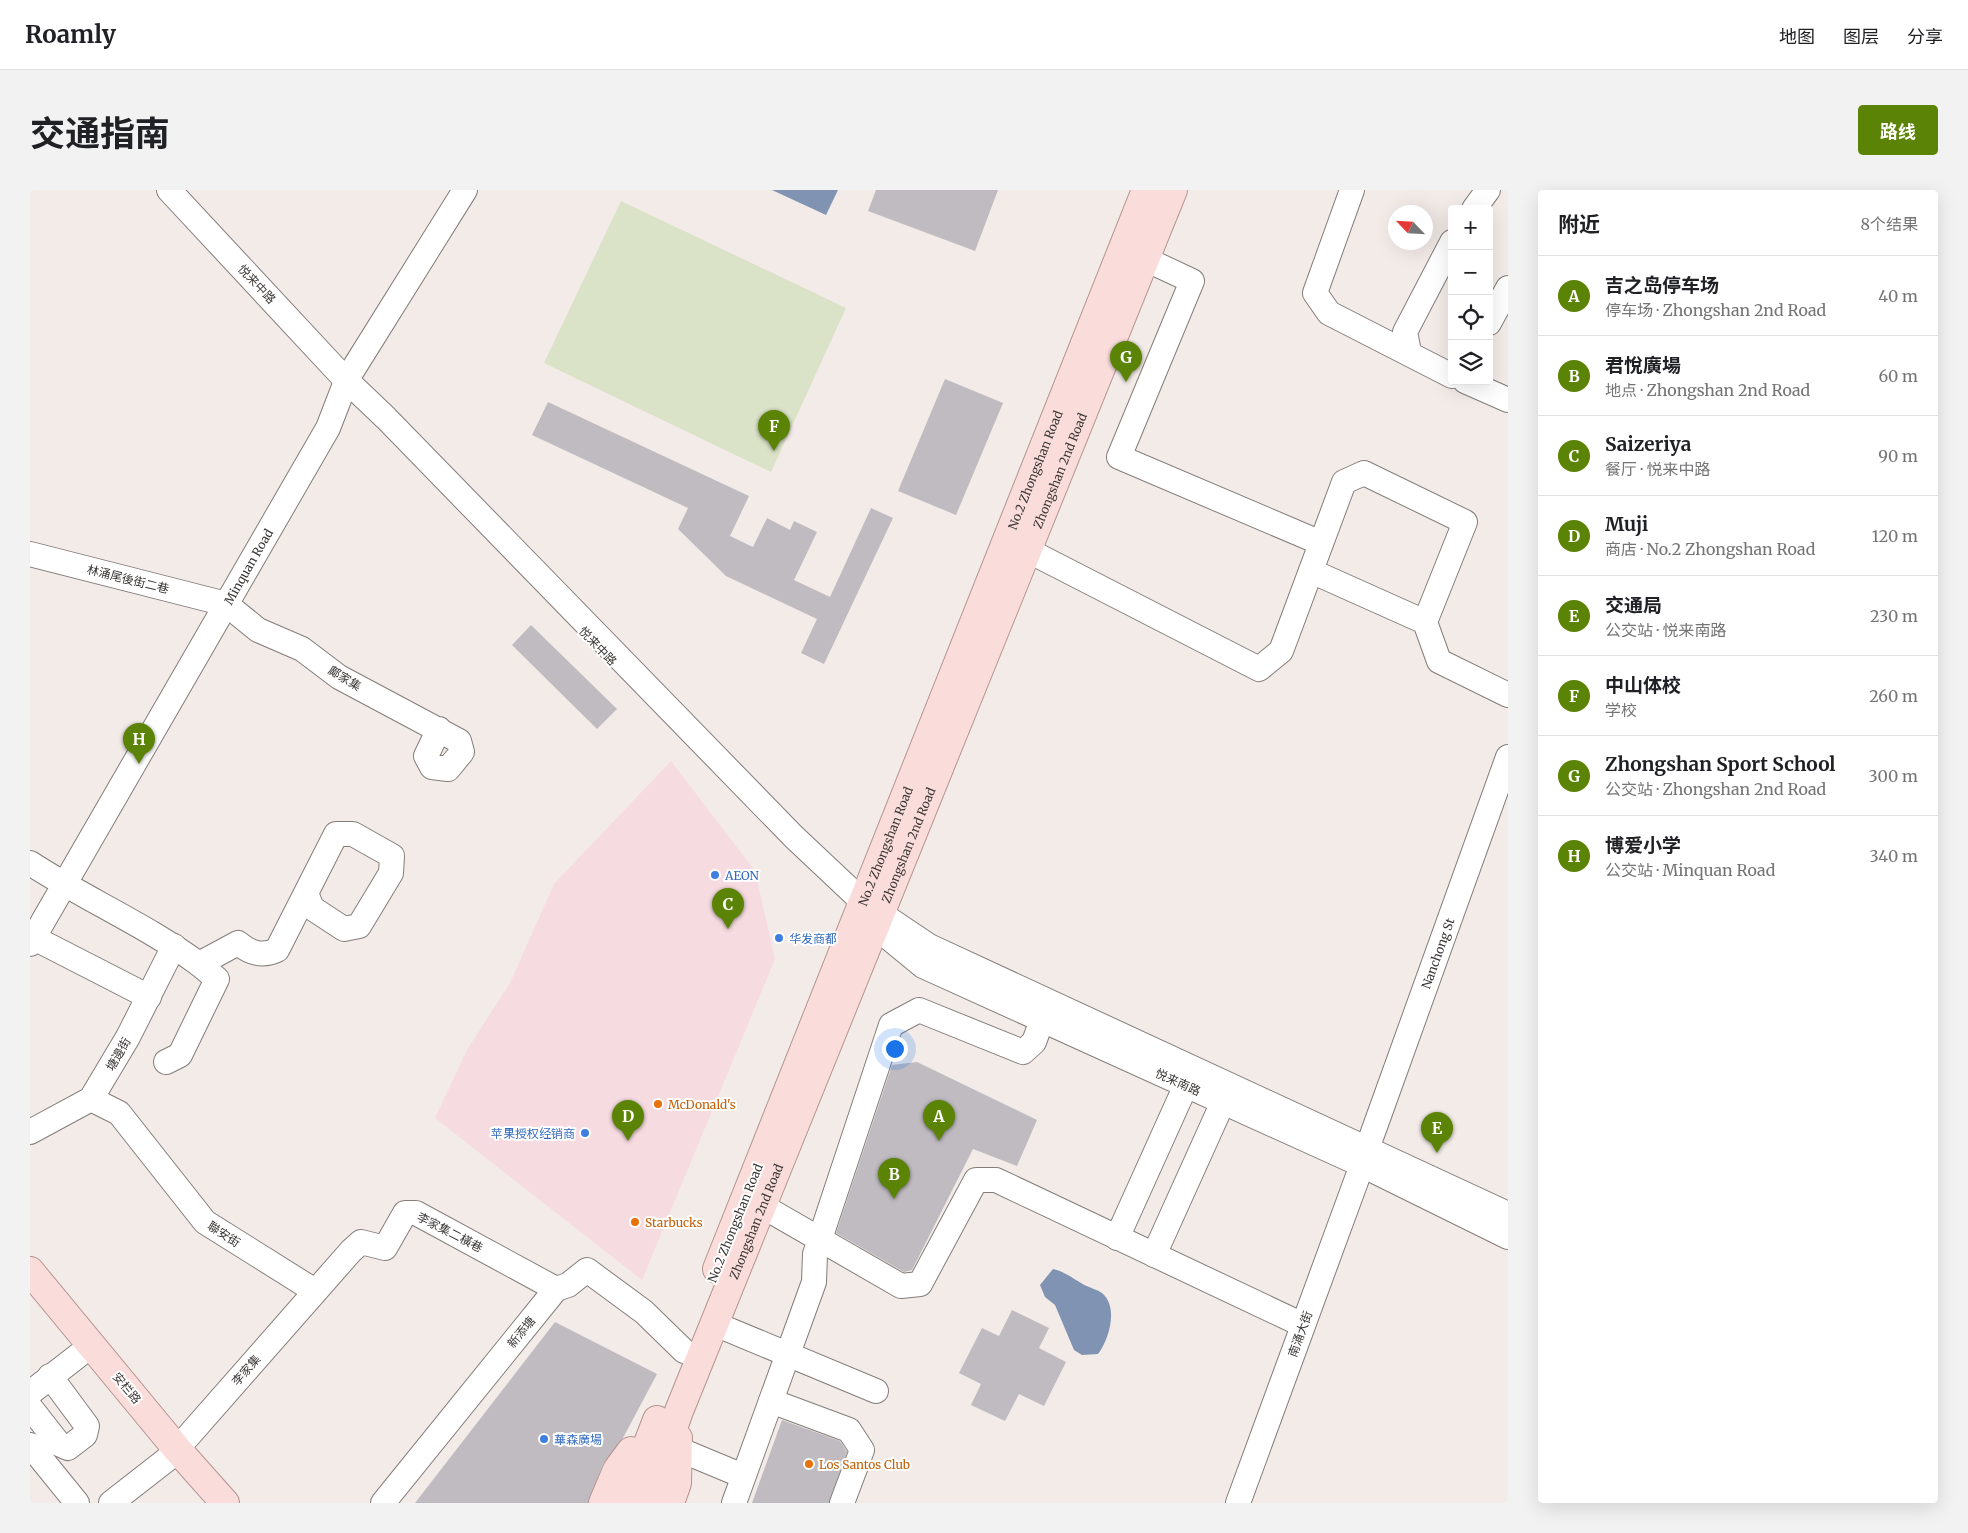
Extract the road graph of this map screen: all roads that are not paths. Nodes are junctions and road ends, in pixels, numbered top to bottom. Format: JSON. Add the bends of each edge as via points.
{"nodes":[{"id":1,"x":169,"y":190,"type":"edge"},
{"id":2,"x":466,"y":190,"type":"edge"},
{"id":3,"x":1146,"y":190,"type":"edge"},
{"id":4,"x":1173,"y":190,"type":"edge"},
{"id":5,"x":1352,"y":190,"type":"edge"},
{"id":6,"x":1488,"y":190,"type":"edge"},
{"id":7,"x":1477,"y":205,"type":"edge"},
{"id":8,"x":1448,"y":250,"type":"edge"},
{"id":9,"x":1145,"y":260,"type":"junction"},
{"id":10,"x":1508,"y":288,"type":"edge"},
{"id":11,"x":1493,"y":316,"type":"edge"},
{"id":12,"x":1409,"y":352,"type":"junction"},
{"id":13,"x":1448,"y":372,"type":"edge"},
{"id":14,"x":345,"y":381,"type":"junction"},
{"id":15,"x":1475,"y":385,"type":"edge"},
{"id":16,"x":1508,"y":400,"type":"edge"},
{"id":17,"x":1321,"y":543,"type":"junction"},
{"id":18,"x":1028,"y":550,"type":"junction"},
{"id":19,"x":30,"y":554,"type":"edge"},
{"id":20,"x":1311,"y":571,"type":"junction"},
{"id":21,"x":226,"y":604,"type":"junction"},
{"id":22,"x":1425,"y":622,"type":"junction"},
{"id":23,"x":1508,"y":695,"type":"edge"},
{"id":24,"x":440,"y":729,"type":"junction"},
{"id":25,"x":1508,"y":758,"type":"edge"},
{"id":26,"x":1504,"y":783,"type":"edge"},
{"id":27,"x":30,"y":863,"type":"edge"},
{"id":28,"x":64,"y":886,"type":"junction"},
{"id":29,"x":306,"y":893,"type":"dead end"},
{"id":30,"x":869,"y":914,"type":"junction"},
{"id":31,"x":32,"y":941,"type":"edge"},
{"id":32,"x":174,"y":946,"type":"junction"},
{"id":33,"x":199,"y":964,"type":"junction"},
{"id":34,"x":149,"y":997,"type":"junction"},
{"id":35,"x":1042,"y":1020,"type":"junction"},
{"id":36,"x":166,"y":1062,"type":"dead end"},
{"id":37,"x":1186,"y":1085,"type":"junction"},
{"id":38,"x":91,"y":1099,"type":"junction"},
{"id":39,"x":1223,"y":1102,"type":"junction"},
{"id":40,"x":30,"y":1132,"type":"edge"},
{"id":41,"x":1364,"y":1157,"type":"junction"},
{"id":42,"x":762,"y":1206,"type":"junction"},
{"id":43,"x":1508,"y":1214,"type":"edge"},
{"id":44,"x":1508,"y":1236,"type":"edge"},
{"id":45,"x":1117,"y":1238,"type":"junction"},
{"id":46,"x":820,"y":1239,"type":"junction"},
{"id":47,"x":1154,"y":1254,"type":"junction"},
{"id":48,"x":30,"y":1271,"type":"edge"},
{"id":49,"x":556,"y":1289,"type":"junction"},
{"id":50,"x":30,"y":1291,"type":"edge"},
{"id":51,"x":315,"y":1292,"type":"junction"},
{"id":52,"x":715,"y":1324,"type":"junction"},
{"id":53,"x":1303,"y":1325,"type":"junction"},
{"id":54,"x":684,"y":1351,"type":"junction"},
{"id":55,"x":788,"y":1354,"type":"junction"},
{"id":56,"x":79,"y":1355,"type":"junction"},
{"id":57,"x":50,"y":1376,"type":"junction"},
{"id":58,"x":876,"y":1392,"type":"dead end"},
{"id":59,"x":30,"y":1393,"type":"edge"},
{"id":60,"x":771,"y":1400,"type":"junction"},
{"id":61,"x":30,"y":1407,"type":"edge"},
{"id":62,"x":670,"y":1410,"type":"junction"},
{"id":63,"x":30,"y":1445,"type":"edge"},
{"id":64,"x":678,"y":1449,"type":"junction"},
{"id":65,"x":174,"y":1453,"type":"junction"},
{"id":66,"x":743,"y":1476,"type":"junction"},
{"id":67,"x":77,"y":1503,"type":"edge"},
{"id":68,"x":111,"y":1503,"type":"edge"},
{"id":69,"x":211,"y":1503,"type":"edge"},
{"id":70,"x":225,"y":1503,"type":"edge"},
{"id":71,"x":383,"y":1503,"type":"edge"},
{"id":72,"x":603,"y":1503,"type":"edge"},
{"id":73,"x":625,"y":1503,"type":"edge"},
{"id":74,"x":647,"y":1503,"type":"edge"},
{"id":75,"x":670,"y":1503,"type":"edge"},
{"id":76,"x":734,"y":1503,"type":"edge"},
{"id":77,"x":842,"y":1503,"type":"edge"},
{"id":78,"x":1238,"y":1503,"type":"edge"}],
"edges":[{"from":1,"to":14,"type":"street","name":"悦来中路"},
{"from":2,"to":14,"type":"street","name":"Minquan Road"},
{"from":3,"to":30,"type":"main road","name":"No.2 Zhongshan Road"},
{"from":4,"to":9,"type":"main road","name":"Zhongshan 2nd Road"},
{"from":5,"to":12,"type":"street","via":[[1315,293],[1330,313]]},
{"from":6,"to":7,"type":"street"},
{"from":8,"to":12,"type":"street","via":[[1405,332]]},
{"from":9,"to":17,"type":"street","via":[[1192,282],[1119,457]]},
{"from":9,"to":18,"type":"main road","name":"Zhongshan 2nd Road"},
{"from":10,"to":11,"type":"street"},
{"from":12,"to":13,"type":"street"},
{"from":14,"to":21,"type":"street","name":"Minquan Road","via":[[328,428]]},
{"from":14,"to":30,"type":"street","name":"悦来中路"},
{"from":15,"to":16,"type":"street"},
{"from":17,"to":20,"type":"street"},
{"from":17,"to":22,"type":"street","via":[[1344,482],[1364,473],[1465,522]]},
{"from":18,"to":20,"type":"street","via":[[1259,669],[1281,651]]},
{"from":18,"to":30,"type":"main road","name":"Zhongshan 2nd Road"},
{"from":19,"to":21,"type":"street","name":"林涌尾後街二巷"},
{"from":20,"to":22,"type":"street"},
{"from":21,"to":24,"type":"street","name":"鄺家集","via":[[258,630],[302,649],[339,676]]},
{"from":21,"to":28,"type":"street","name":"Minquan Road"},
{"from":22,"to":23,"type":"street","via":[[1439,661]]},
{"from":24,"to":24,"type":"street","name":"鄺家集","via":[[459,741],[462,752],[448,770],[432,767],[426,756]]},
{"from":25,"to":26,"type":"street","name":"Nanchong St"},
{"from":26,"to":41,"type":"street","name":"Nanchong St"},
{"from":27,"to":28,"type":"street"},
{"from":28,"to":31,"type":"street","name":"Minquan Road"},
{"from":28,"to":32,"type":"street"},
{"from":29,"to":33,"type":"street","via":[[276,950],[267,955],[248,951],[238,943]]},
{"from":30,"to":35,"type":"street","name":"悦来南路","via":[[923,966]]},
{"from":30,"to":41,"type":"street","name":"悦来南路"},
{"from":30,"to":42,"type":"main road","name":"Zhongshan 2nd Road"},
{"from":30,"to":54,"type":"main road","name":"No.2 Zhongshan Road"},
{"from":31,"to":34,"type":"street"},
{"from":32,"to":33,"type":"street"},
{"from":32,"to":34,"type":"street","name":"塘邊街"},
{"from":33,"to":36,"type":"street","via":[[217,979],[180,1055]]},
{"from":34,"to":38,"type":"street","name":"塘邊街"},
{"from":35,"to":37,"type":"street","name":"悦来南路"},
{"from":35,"to":46,"type":"street","via":[[1034,1042],[1023,1052],[919,1010],[891,1025]]},
{"from":37,"to":39,"type":"street","name":"悦来南路"},
{"from":37,"to":45,"type":"street"},
{"from":38,"to":40,"type":"street"},
{"from":38,"to":51,"type":"street","name":"聯安街","via":[[119,1113],[205,1222]]},
{"from":39,"to":41,"type":"street","name":"悦来南路"},
{"from":39,"to":47,"type":"street"},
{"from":41,"to":43,"type":"street","name":"悦来南路"},
{"from":41,"to":44,"type":"street","name":"悦来南路"},
{"from":41,"to":53,"type":"street","name":"南涌大街"},
{"from":42,"to":46,"type":"street"},
{"from":42,"to":52,"type":"main road","name":"Zhongshan 2nd Road"},
{"from":45,"to":46,"type":"street","via":[[996,1180],[976,1180],[920,1284],[901,1286]]},
{"from":45,"to":47,"type":"street"},
{"from":46,"to":55,"type":"street","via":[[815,1254],[814,1282]]},
{"from":47,"to":53,"type":"street"},
{"from":48,"to":65,"type":"main road","name":"安栏路"},
{"from":49,"to":51,"type":"street","name":"李家集二橫巷","via":[[416,1213],[405,1213],[385,1248],[361,1242]]},
{"from":49,"to":54,"type":"street","name":"新添塘","via":[[568,1285],[587,1270],[644,1312]]},
{"from":49,"to":71,"type":"street","name":"新添塘"},
{"from":50,"to":56,"type":"main road","name":"安栏路"},
{"from":51,"to":65,"type":"street","name":"李家集"},
{"from":52,"to":55,"type":"street"},
{"from":52,"to":62,"type":"main road","name":"Zhongshan 2nd Road"},
{"from":53,"to":78,"type":"street","name":"南涌大街"},
{"from":54,"to":62,"type":"main road","name":"No.2 Zhongshan Road"},
{"from":55,"to":58,"type":"street"},
{"from":55,"to":60,"type":"street"},
{"from":56,"to":57,"type":"street"},
{"from":56,"to":65,"type":"main road","name":"安栏路"},
{"from":57,"to":59,"type":"street"},
{"from":57,"to":61,"type":"street","via":[[87,1426],[85,1435],[68,1448],[60,1444]]},
{"from":60,"to":66,"type":"street"},
{"from":60,"to":77,"type":"street","via":[[850,1430],[862,1450]]},
{"from":62,"to":64,"type":"main road"},
{"from":62,"to":72,"type":"main road","via":[[617,1470]]},
{"from":62,"to":73,"type":"main road","name":"No.2 Zhongshan Road"},
{"from":62,"to":74,"type":"main road","name":"Zhongshan 2nd Road"},
{"from":63,"to":67,"type":"street"},
{"from":64,"to":66,"type":"street"},
{"from":64,"to":75,"type":"main road","via":[[677,1483]]},
{"from":65,"to":68,"type":"street","name":"李家集"},
{"from":65,"to":69,"type":"main road","name":"安栏路"},
{"from":65,"to":70,"type":"main road","name":"安栏路"},
{"from":66,"to":76,"type":"street"}]}
